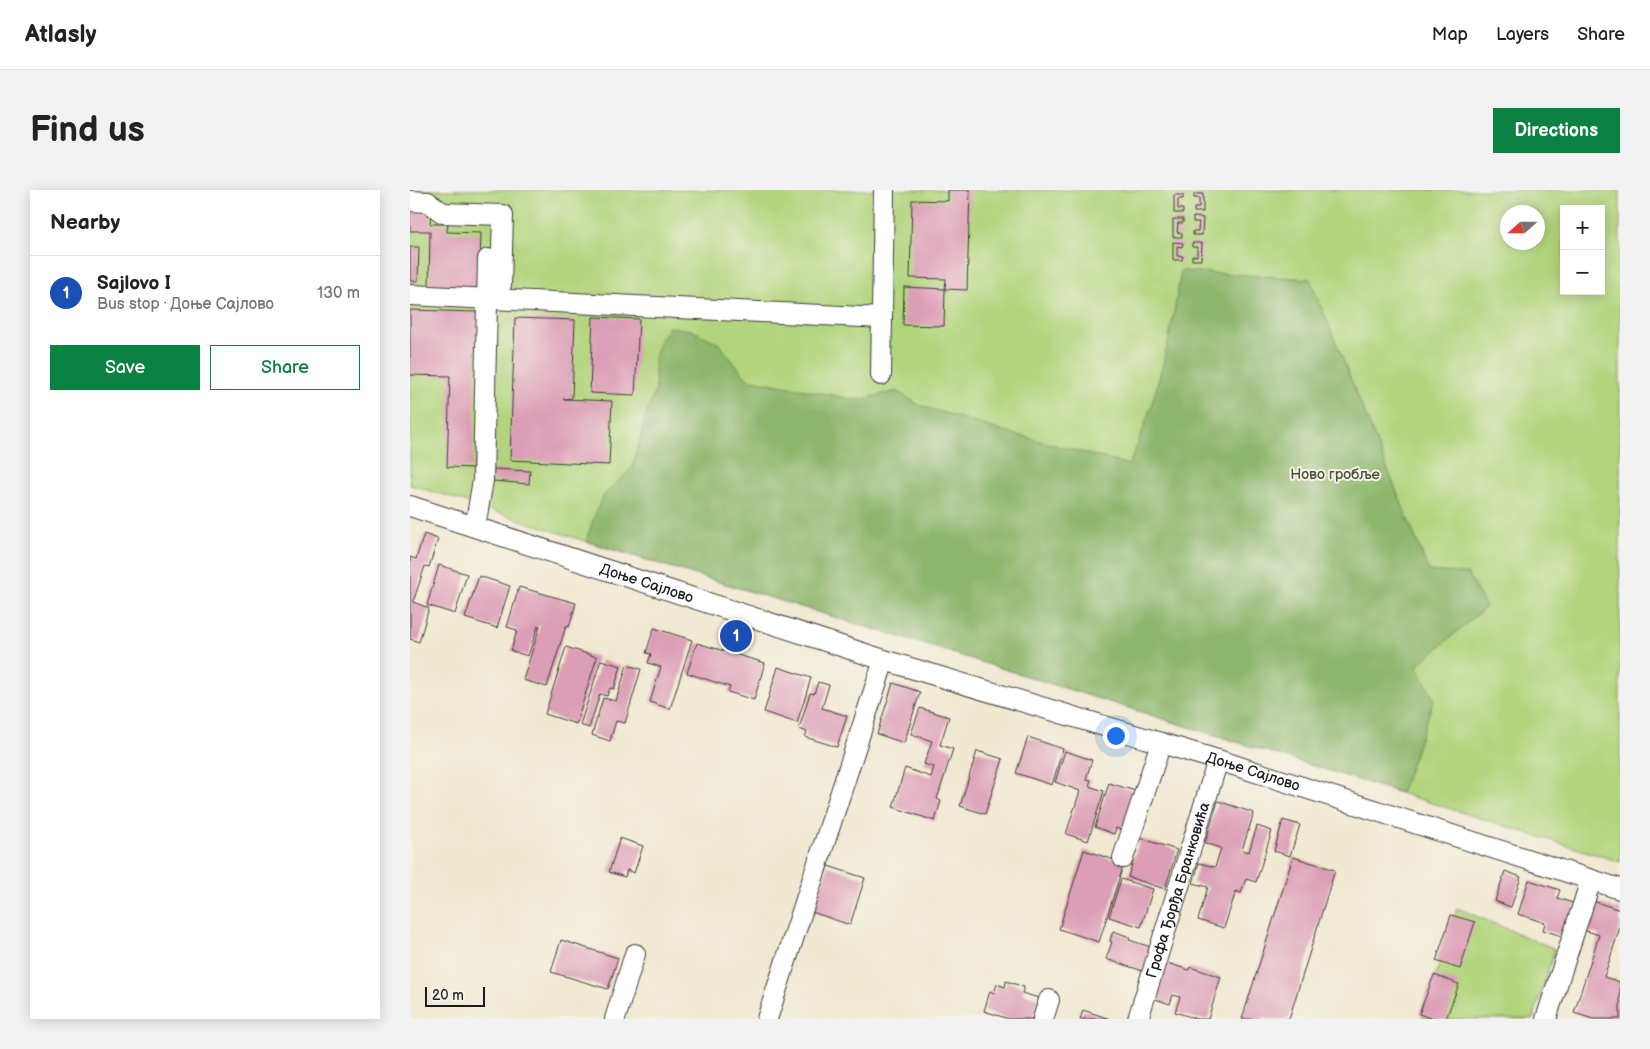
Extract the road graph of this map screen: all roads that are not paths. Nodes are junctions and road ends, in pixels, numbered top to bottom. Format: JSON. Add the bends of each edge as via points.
{"nodes":[{"id":1,"x":884,"y":190,"type":"edge"},
{"id":2,"x":410,"y":201,"type":"edge"},
{"id":3,"x":488,"y":259,"type":"dead end"},
{"id":4,"x":410,"y":295,"type":"edge"},
{"id":5,"x":494,"y":299,"type":"junction"},
{"id":6,"x":882,"y":318,"type":"junction"},
{"id":7,"x":882,"y":374,"type":"dead end"},
{"id":8,"x":410,"y":506,"type":"edge"},
{"id":9,"x":475,"y":527,"type":"junction"},
{"id":10,"x":884,"y":660,"type":"junction"},
{"id":11,"x":1162,"y":743,"type":"junction"},
{"id":12,"x":1218,"y":760,"type":"junction"},
{"id":13,"x":1124,"y":858,"type":"dead end"},
{"id":14,"x":1591,"y":880,"type":"junction"},
{"id":15,"x":1620,"y":888,"type":"edge"},
{"id":16,"x":635,"y":954,"type":"dead end"},
{"id":17,"x":1049,"y":1000,"type":"dead end"},
{"id":18,"x":615,"y":1019,"type":"edge"},
{"id":19,"x":767,"y":1019,"type":"edge"},
{"id":20,"x":1043,"y":1019,"type":"edge"},
{"id":21,"x":1138,"y":1019,"type":"edge"},
{"id":22,"x":1546,"y":1019,"type":"edge"}],
"edges":[{"from":1,"to":6,"type":"street"},
{"from":2,"to":5,"type":"street","via":[[428,202],[443,214],[503,215]]},
{"from":3,"to":5,"type":"street"},
{"from":4,"to":5,"type":"street"},
{"from":5,"to":6,"type":"street"},
{"from":5,"to":9,"type":"street","via":[[483,480]]},
{"from":6,"to":7,"type":"street"},
{"from":8,"to":9,"type":"street","name":"Доње Сајлово"},
{"from":9,"to":10,"type":"street","name":"Доње Сајлово"},
{"from":10,"to":11,"type":"street","name":"Доње Сајлово"},
{"from":10,"to":19,"type":"street"},
{"from":11,"to":12,"type":"street","name":"Доње Сајлово"},
{"from":11,"to":13,"type":"street"},
{"from":12,"to":14,"type":"street","name":"Доње Сајлово"},
{"from":12,"to":21,"type":"street","name":"Грофа Ђорђа Бранковића"},
{"from":14,"to":15,"type":"street","name":"Доње Сајлово"},
{"from":14,"to":22,"type":"street"},
{"from":16,"to":18,"type":"street"},
{"from":17,"to":20,"type":"street"}]}
